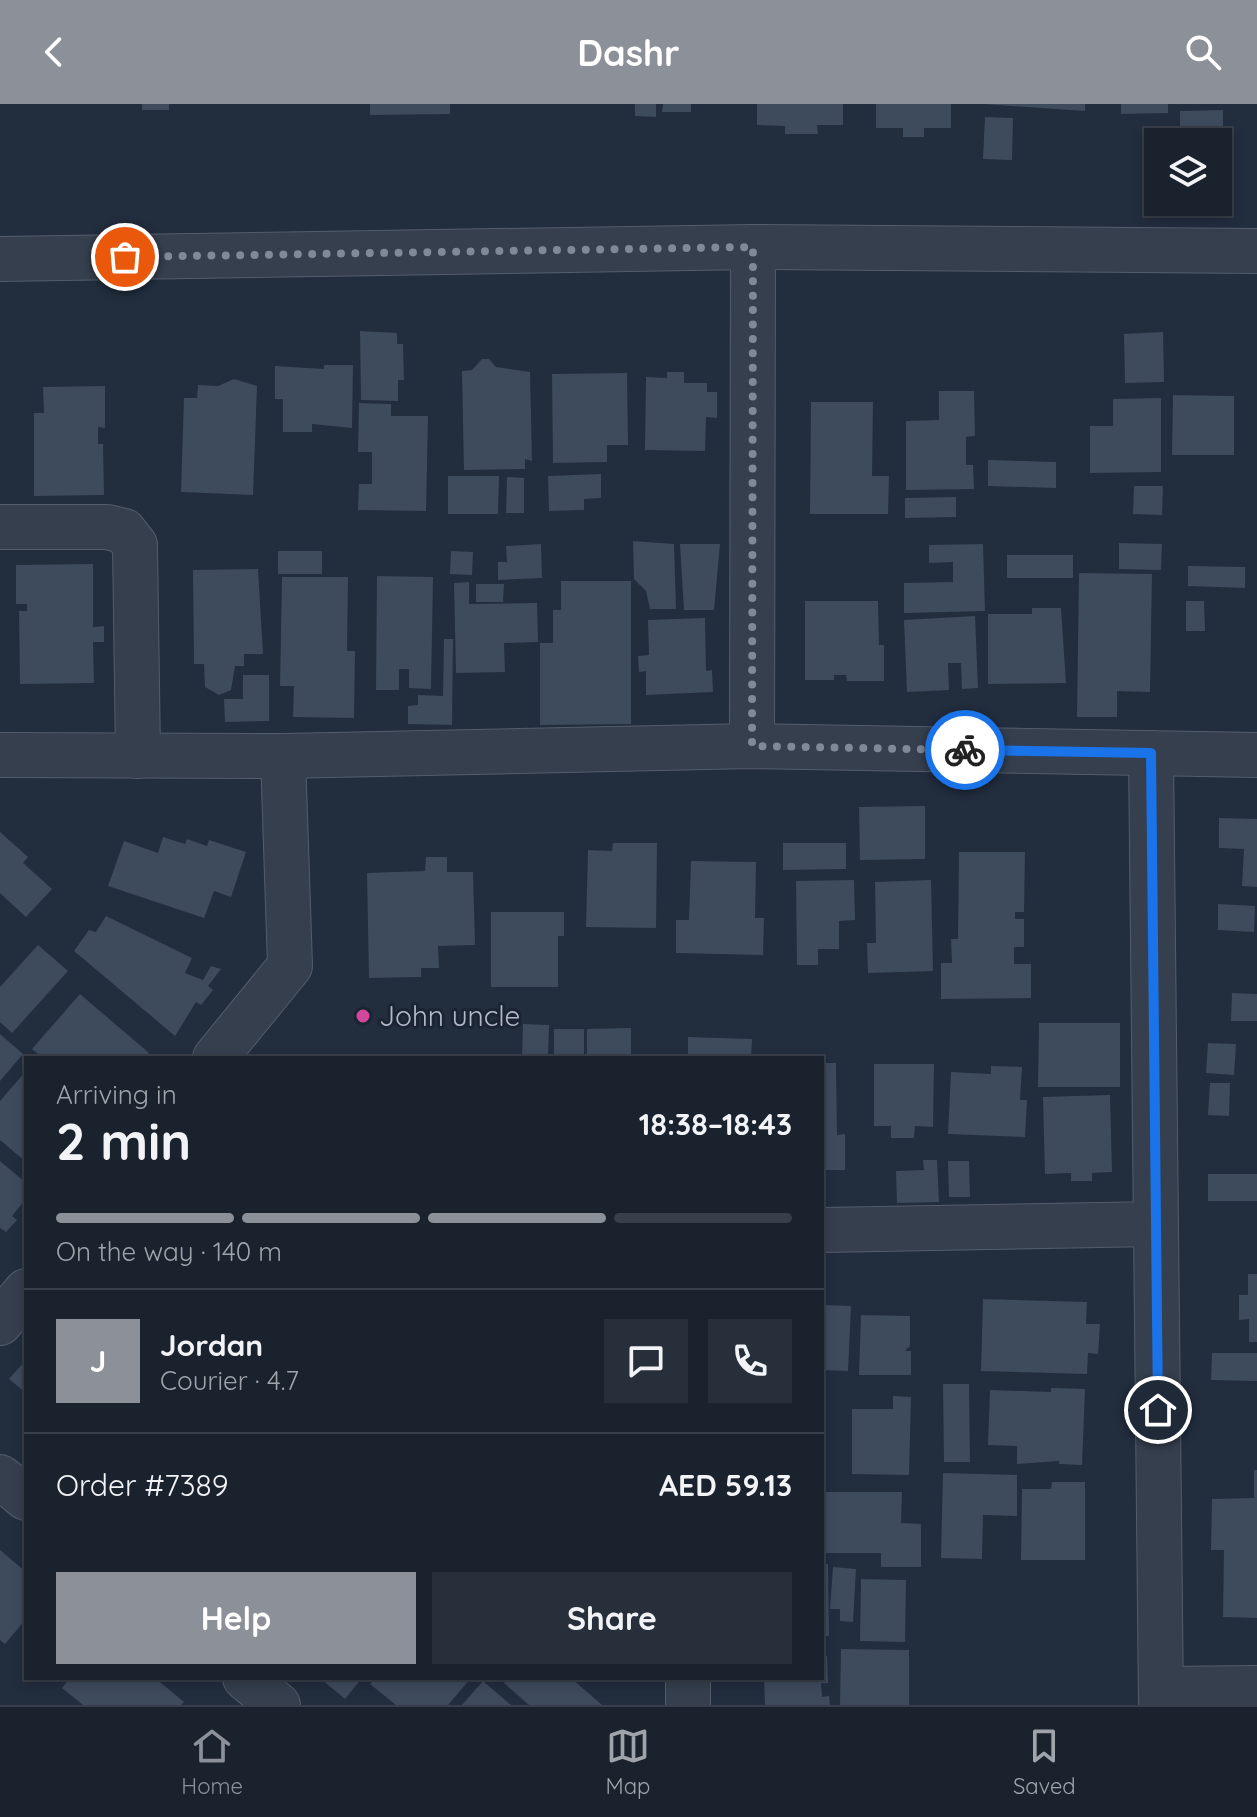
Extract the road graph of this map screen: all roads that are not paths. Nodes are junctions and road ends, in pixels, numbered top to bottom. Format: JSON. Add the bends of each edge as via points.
{"nodes":[{"id":1,"x":753,"y":247,"type":"junction"},
{"id":2,"x":1257,"y":251,"type":"edge"},
{"id":3,"x":0,"y":259,"type":"edge"},
{"id":4,"x":0,"y":527,"type":"edge"},
{"id":5,"x":752,"y":746,"type":"junction"},
{"id":6,"x":1151,"y":753,"type":"junction"},
{"id":7,"x":0,"y":755,"type":"edge"},
{"id":8,"x":1257,"y":755,"type":"edge"},
{"id":9,"x":138,"y":756,"type":"junction"},
{"id":10,"x":283,"y":756,"type":"junction"},
{"id":11,"x":217,"y":1056,"type":"edge"},
{"id":12,"x":1156,"y":1224,"type":"junction"},
{"id":13,"x":824,"y":1230,"type":"edge"},
{"id":14,"x":24,"y":1293,"type":"edge"},
{"id":15,"x":0,"y":1323,"type":"edge"},
{"id":16,"x":0,"y":1477,"type":"edge"},
{"id":17,"x":24,"y":1496,"type":"edge"},
{"id":18,"x":247,"y":1680,"type":"edge"},
{"id":19,"x":688,"y":1680,"type":"edge"},
{"id":20,"x":1257,"y":1688,"type":"edge"},
{"id":21,"x":1161,"y":1697,"type":"edge"},
{"id":22,"x":278,"y":1705,"type":"edge"},
{"id":23,"x":688,"y":1705,"type":"edge"}],
"edges":[{"from":1,"to":2,"type":"street"},
{"from":1,"to":3,"type":"street"},
{"from":1,"to":5,"type":"street"},
{"from":4,"to":9,"type":"street","via":[[107,527],[124,531],[135,545]]},
{"from":5,"to":6,"type":"street"},
{"from":5,"to":10,"type":"street"},
{"from":6,"to":8,"type":"street"},
{"from":6,"to":12,"type":"street"},
{"from":7,"to":9,"type":"street"},
{"from":9,"to":10,"type":"street"},
{"from":10,"to":11,"type":"street","via":[[290,966]]},
{"from":12,"to":13,"type":"street"},
{"from":12,"to":21,"type":"street"},
{"from":14,"to":15,"type":"street"},
{"from":16,"to":17,"type":"street"},
{"from":18,"to":22,"type":"street"},
{"from":19,"to":23,"type":"street"},
{"from":20,"to":21,"type":"street"}]}
